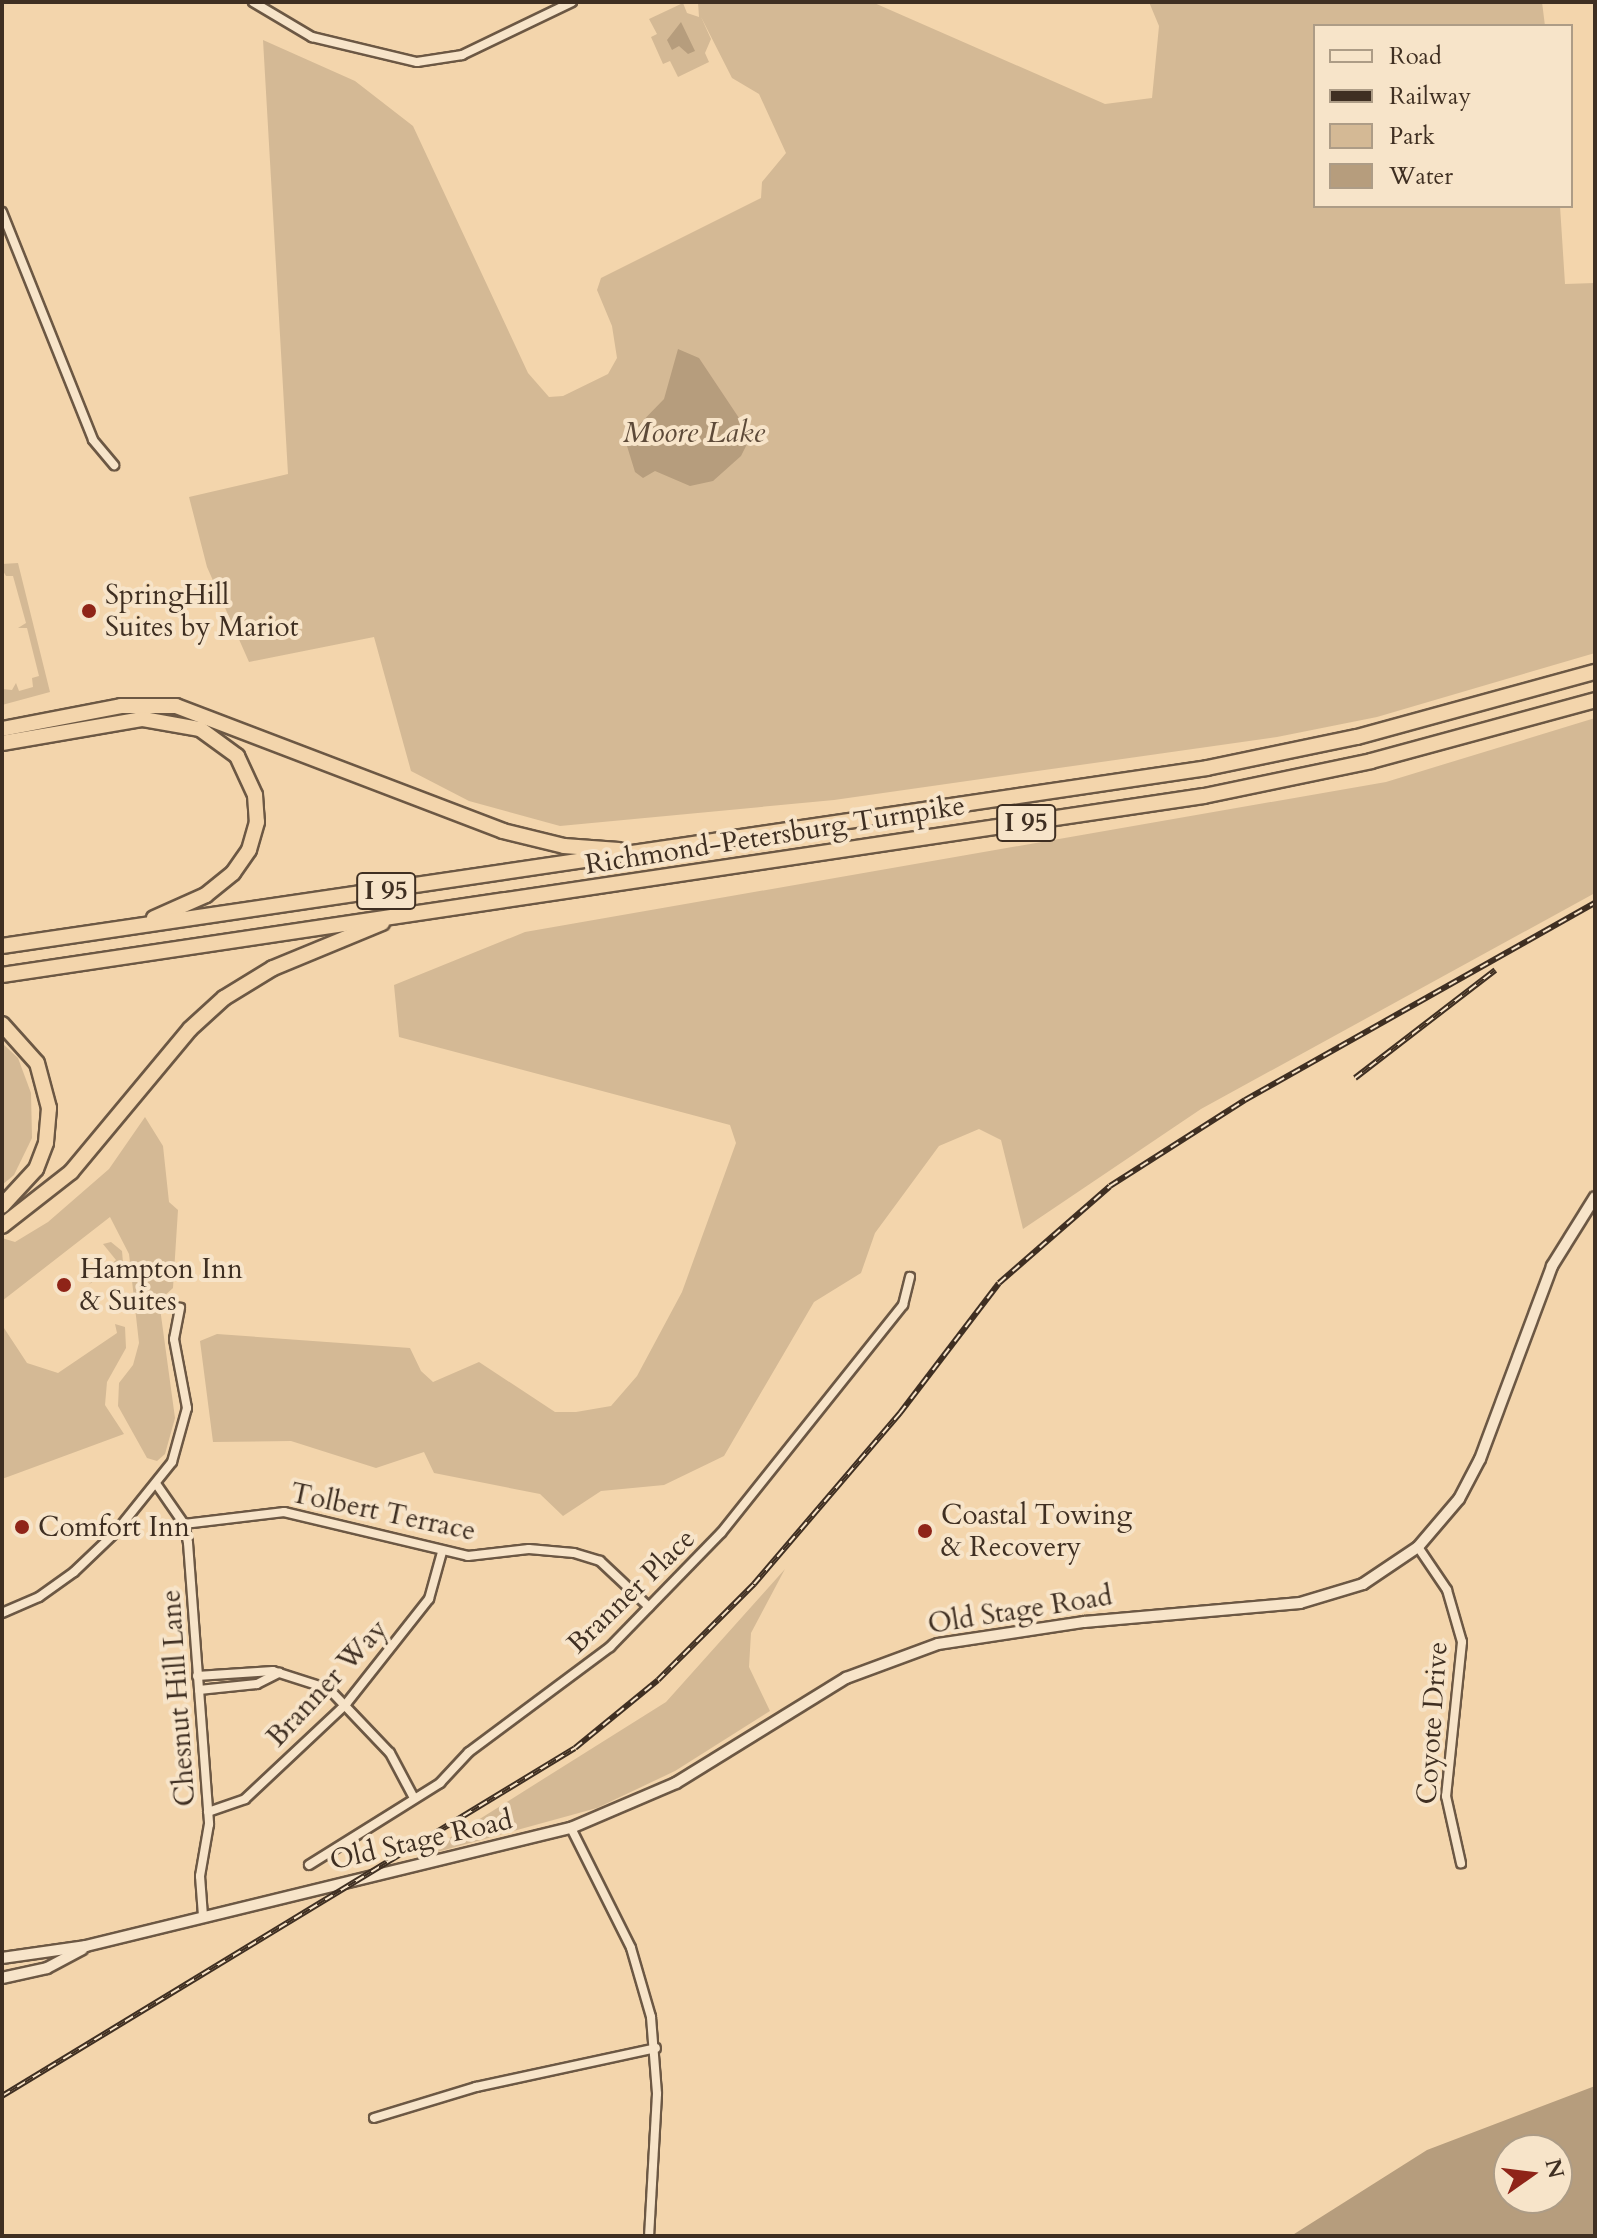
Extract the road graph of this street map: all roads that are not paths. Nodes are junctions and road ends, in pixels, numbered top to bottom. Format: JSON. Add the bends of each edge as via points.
{"nodes":[{"id":1,"x":253,"y":2,"type":"edge"},
{"id":2,"x":572,"y":2,"type":"edge"},
{"id":3,"x":2,"y":212,"type":"edge"},
{"id":4,"x":114,"y":465,"type":"dead end"},
{"id":5,"x":1595,"y":672,"type":"edge"},
{"id":6,"x":1595,"y":700,"type":"edge"},
{"id":7,"x":2,"y":729,"type":"edge"},
{"id":8,"x":2,"y":743,"type":"edge"},
{"id":9,"x":651,"y":851,"type":"junction"},
{"id":10,"x":390,"y":918,"type":"junction"},
{"id":11,"x":121,"y":930,"type":"junction"},
{"id":12,"x":2,"y":946,"type":"edge"},
{"id":13,"x":2,"y":975,"type":"edge"},
{"id":14,"x":2,"y":1024,"type":"edge"},
{"id":15,"x":1595,"y":1197,"type":"edge"},
{"id":16,"x":2,"y":1206,"type":"edge"},
{"id":17,"x":2,"y":1226,"type":"edge"},
{"id":18,"x":910,"y":1277,"type":"dead end"},
{"id":19,"x":180,"y":1308,"type":"dead end"},
{"id":20,"x":157,"y":1485,"type":"junction"},
{"id":21,"x":184,"y":1524,"type":"junction"},
{"id":22,"x":1418,"y":1547,"type":"junction"},
{"id":23,"x":442,"y":1552,"type":"junction"},
{"id":24,"x":649,"y":1607,"type":"junction"},
{"id":25,"x":2,"y":1613,"type":"edge"},
{"id":26,"x":280,"y":1673,"type":"junction"},
{"id":27,"x":197,"y":1676,"type":"junction"},
{"id":28,"x":199,"y":1690,"type":"junction"},
{"id":29,"x":346,"y":1704,"type":"junction"},
{"id":30,"x":414,"y":1798,"type":"junction"},
{"id":31,"x":208,"y":1812,"type":"junction"},
{"id":32,"x":571,"y":1828,"type":"junction"},
{"id":33,"x":1461,"y":1863,"type":"dead end"},
{"id":34,"x":309,"y":1865,"type":"dead end"},
{"id":35,"x":203,"y":1916,"type":"junction"},
{"id":36,"x":86,"y":1946,"type":"junction"},
{"id":37,"x":2,"y":1958,"type":"edge"},
{"id":38,"x":2,"y":1978,"type":"edge"},
{"id":39,"x":656,"y":2048,"type":"junction"},
{"id":40,"x":374,"y":2118,"type":"dead end"},
{"id":41,"x":649,"y":2236,"type":"edge"}],
"edges":[{"from":1,"to":2,"type":"street","via":[[312,37],[417,62],[462,55]]},
{"from":3,"to":4,"type":"street","via":[[93,440]]},
{"from":5,"to":9,"type":"highway","name":"Richmond-Petersburg Turnpike","number":"I 95","via":[[1357,737],[1207,768]]},
{"from":6,"to":10,"type":"highway","name":"Richmond-Petersburg Turnpike","number":"I 95","via":[[1384,758],[1204,796]]},
{"from":7,"to":9,"type":"highway","via":[[121,706],[176,706],[522,837],[564,846]]},
{"from":8,"to":11,"type":"highway","via":[[124,720],[163,720],[214,736],[245,767],[257,822],[244,859],[206,895]]},
{"from":9,"to":11,"type":"highway","name":"Richmond-Petersburg Turnpike","number":"I 95"},
{"from":10,"to":13,"type":"highway","name":"Richmond-Petersburg Turnpike","number":"I 95"},
{"from":10,"to":17,"type":"highway","via":[[273,968],[224,998],[190,1029],[71,1172]]},
{"from":11,"to":12,"type":"highway","name":"Richmond-Petersburg Turnpike","number":"I 95"},
{"from":14,"to":16,"type":"highway","via":[[37,1063],[49,1108],[46,1143],[36,1169]]},
{"from":15,"to":22,"type":"street","name":"Old Stage Road","via":[[1552,1266],[1470,1479],[1446,1517]]},
{"from":18,"to":24,"type":"street","name":"Branner Place","via":[[903,1305],[721,1533]]},
{"from":19,"to":20,"type":"street","via":[[173,1331],[185,1389],[185,1427]]},
{"from":20,"to":21,"type":"street","name":"Chesnut Hill Lane"},
{"from":20,"to":25,"type":"street","via":[[74,1572],[39,1597]]},
{"from":21,"to":23,"type":"street","name":"Tolbert Terrace","via":[[284,1512]]},
{"from":21,"to":27,"type":"street","name":"Chesnut Hill Lane"},
{"from":22,"to":32,"type":"street","name":"Old Stage Road","via":[[1363,1584],[1300,1603],[1030,1628],[907,1653],[811,1697],[676,1783]]},
{"from":22,"to":33,"type":"street","name":"Coyote Drive","via":[[1447,1590],[1462,1642],[1446,1796]]},
{"from":23,"to":24,"type":"street","name":"Tolbert Terrace","via":[[480,1557],[529,1549],[574,1553],[600,1561]]},
{"from":23,"to":29,"type":"street","name":"Branner Way","via":[[429,1599]]},
{"from":24,"to":30,"type":"street","name":"Branner Place","via":[[598,1657]]},
{"from":26,"to":27,"type":"street"},
{"from":26,"to":28,"type":"street","via":[[257,1684]]},
{"from":26,"to":29,"type":"street","via":[[329,1689]]},
{"from":27,"to":28,"type":"street","name":"Chesnut Hill Lane"},
{"from":28,"to":31,"type":"street","name":"Chesnut Hill Lane"},
{"from":29,"to":30,"type":"street","via":[[390,1753]]},
{"from":29,"to":31,"type":"street","name":"Branner Way","via":[[245,1799]]},
{"from":30,"to":34,"type":"street","name":"Branner Place"},
{"from":31,"to":35,"type":"street","name":"Chesnut Hill Lane","via":[[200,1876]]},
{"from":32,"to":35,"type":"street","name":"Old Stage Road"},
{"from":32,"to":39,"type":"street","via":[[637,1963]]},
{"from":35,"to":36,"type":"street","name":"Old Stage Road"},
{"from":36,"to":37,"type":"street","name":"Old Stage Road"},
{"from":36,"to":38,"type":"street","name":"Old Stage Road","via":[[47,1968]]},
{"from":39,"to":40,"type":"street","via":[[476,2087]]},
{"from":39,"to":41,"type":"street"}]}
